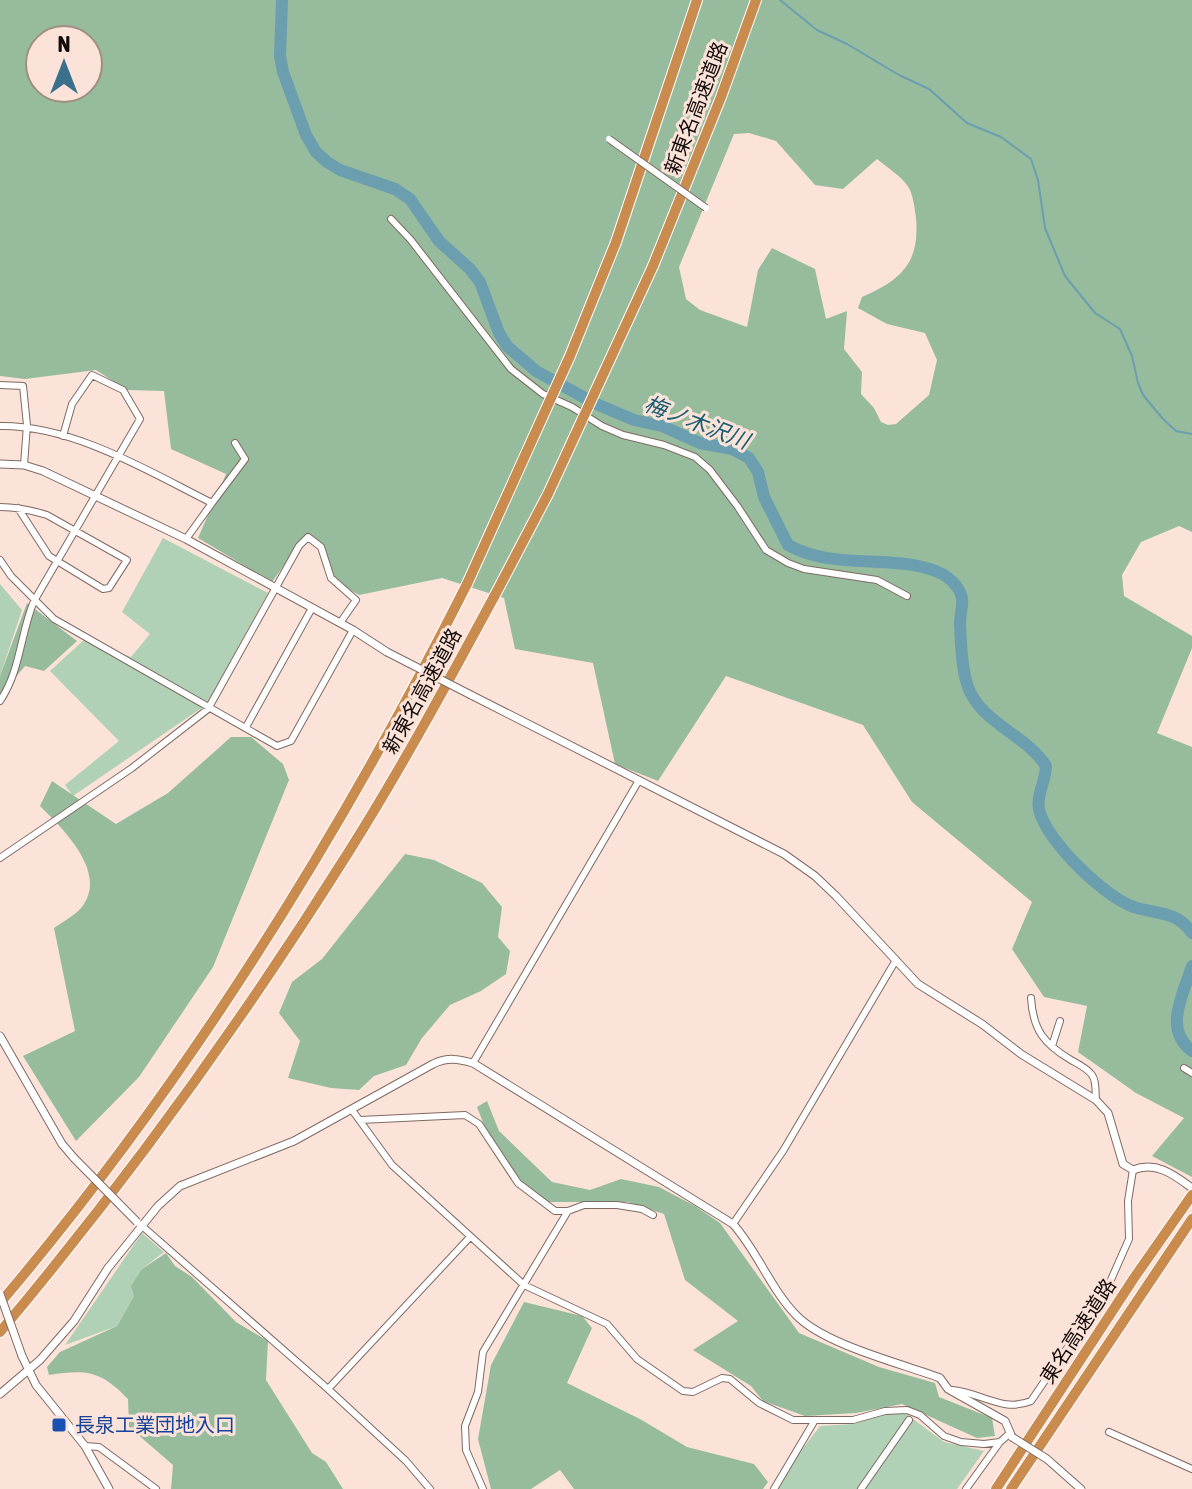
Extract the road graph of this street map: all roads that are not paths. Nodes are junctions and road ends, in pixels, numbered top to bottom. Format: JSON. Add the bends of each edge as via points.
{"nodes":[{"id":1,"x":697,"y":0,"type":"edge"},
{"id":2,"x":756,"y":0,"type":"edge"},
{"id":3,"x":609,"y":139,"type":"dead end"},
{"id":4,"x":706,"y":208,"type":"dead end"},
{"id":5,"x":391,"y":219,"type":"dead end"},
{"id":6,"x":0,"y":385,"type":"edge"},
{"id":7,"x":27,"y":425,"type":"junction"},
{"id":8,"x":0,"y":426,"type":"edge"},
{"id":9,"x":63,"y":436,"type":"junction"},
{"id":10,"x":235,"y":443,"type":"dead end"},
{"id":11,"x":120,"y":457,"type":"junction"},
{"id":12,"x":0,"y":464,"type":"edge"},
{"id":13,"x":24,"y":465,"type":"junction"},
{"id":14,"x":96,"y":498,"type":"junction"},
{"id":15,"x":212,"y":503,"type":"junction"},
{"id":16,"x":0,"y":507,"type":"edge"},
{"id":17,"x":18,"y":508,"type":"junction"},
{"id":18,"x":76,"y":532,"type":"junction"},
{"id":19,"x":186,"y":539,"type":"junction"},
{"id":20,"x":0,"y":560,"type":"edge"},
{"id":21,"x":58,"y":562,"type":"junction"},
{"id":22,"x":276,"y":590,"type":"junction"},
{"id":23,"x":907,"y":596,"type":"dead end"},
{"id":24,"x":34,"y":601,"type":"junction"},
{"id":25,"x":312,"y":608,"type":"junction"},
{"id":26,"x":340,"y":623,"type":"junction"},
{"id":27,"x":353,"y":630,"type":"junction"},
{"id":28,"x":0,"y":701,"type":"edge"},
{"id":29,"x":208,"y":709,"type":"junction"},
{"id":30,"x":246,"y":727,"type":"junction"},
{"id":31,"x":638,"y":782,"type":"junction"},
{"id":32,"x":0,"y":858,"type":"edge"},
{"id":33,"x":896,"y":960,"type":"junction"},
{"id":34,"x":1031,"y":998,"type":"dead end"},
{"id":35,"x":1060,"y":1021,"type":"dead end"},
{"id":36,"x":0,"y":1036,"type":"edge"},
{"id":37,"x":1052,"y":1046,"type":"junction"},
{"id":38,"x":473,"y":1063,"type":"junction"},
{"id":39,"x":1184,"y":1068,"type":"dead end"},
{"id":40,"x":1192,"y":1073,"type":"edge"},
{"id":41,"x":1096,"y":1100,"type":"junction"},
{"id":42,"x":352,"y":1110,"type":"junction"},
{"id":43,"x":360,"y":1120,"type":"junction"},
{"id":44,"x":1133,"y":1170,"type":"junction"},
{"id":45,"x":1192,"y":1188,"type":"edge"},
{"id":46,"x":1192,"y":1195,"type":"edge"},
{"id":47,"x":568,"y":1211,"type":"junction"},
{"id":48,"x":653,"y":1215,"type":"dead end"},
{"id":49,"x":1192,"y":1219,"type":"edge"},
{"id":50,"x":140,"y":1224,"type":"junction"},
{"id":51,"x":733,"y":1224,"type":"junction"},
{"id":52,"x":470,"y":1237,"type":"junction"},
{"id":53,"x":524,"y":1285,"type":"junction"},
{"id":54,"x":0,"y":1294,"type":"edge"},
{"id":55,"x":0,"y":1303,"type":"edge"},
{"id":56,"x":0,"y":1332,"type":"edge"},
{"id":57,"x":29,"y":1372,"type":"junction"},
{"id":58,"x":328,"y":1389,"type":"junction"},
{"id":59,"x":948,"y":1389,"type":"junction"},
{"id":60,"x":0,"y":1394,"type":"edge"},
{"id":61,"x":815,"y":1420,"type":"junction"},
{"id":62,"x":909,"y":1420,"type":"dead end"},
{"id":63,"x":1109,"y":1432,"type":"dead end"},
{"id":64,"x":1010,"y":1435,"type":"junction"},
{"id":65,"x":1000,"y":1442,"type":"junction"},
{"id":66,"x":85,"y":1446,"type":"junction"},
{"id":67,"x":1192,"y":1469,"type":"edge"},
{"id":68,"x":109,"y":1489,"type":"edge"},
{"id":69,"x":156,"y":1489,"type":"edge"},
{"id":70,"x":430,"y":1489,"type":"edge"},
{"id":71,"x":483,"y":1489,"type":"edge"},
{"id":72,"x":774,"y":1489,"type":"edge"},
{"id":73,"x":861,"y":1489,"type":"edge"},
{"id":74,"x":966,"y":1489,"type":"edge"},
{"id":75,"x":996,"y":1489,"type":"edge"},
{"id":76,"x":1011,"y":1489,"type":"edge"},
{"id":77,"x":1081,"y":1489,"type":"edge"}],
"edges":[{"from":1,"to":55,"type":"highway","name":"新東名高速道路","bridge":true,"via":[[616,242],[558,385],[467,584],[364,780],[211,1025],[57,1236]]},
{"from":2,"to":56,"type":"highway","name":"新東名高速道路","bridge":true,"via":[[653,266],[548,494],[406,758],[229,1034]]},
{"from":3,"to":4,"type":"street","bridge":true},
{"from":5,"to":23,"type":"street","via":[[511,369],[530,385],[617,433],[695,457],[710,470],[766,550],[788,563],[877,580]]},
{"from":6,"to":7,"type":"street","via":[[23,386]]},
{"from":7,"to":8,"type":"street"},
{"from":7,"to":9,"type":"street"},
{"from":7,"to":13,"type":"street"},
{"from":9,"to":11,"type":"street"},
{"from":9,"to":11,"type":"street","via":[[72,404],[92,375],[123,390],[140,419]]},
{"from":10,"to":15,"type":"street","via":[[245,459]]},
{"from":11,"to":14,"type":"street"},
{"from":11,"to":15,"type":"street"},
{"from":12,"to":13,"type":"street"},
{"from":13,"to":14,"type":"street"},
{"from":14,"to":18,"type":"street"},
{"from":14,"to":19,"type":"street"},
{"from":15,"to":19,"type":"street"},
{"from":16,"to":17,"type":"street"},
{"from":17,"to":18,"type":"street","via":[[47,515]]},
{"from":17,"to":21,"type":"street"},
{"from":18,"to":21,"type":"street"},
{"from":18,"to":21,"type":"street","via":[[127,560],[103,589]]},
{"from":19,"to":22,"type":"street"},
{"from":20,"to":24,"type":"street"},
{"from":21,"to":24,"type":"street"},
{"from":22,"to":25,"type":"street"},
{"from":22,"to":26,"type":"street","via":[[308,537],[321,547],[331,578],[356,600]]},
{"from":22,"to":29,"type":"street"},
{"from":24,"to":28,"type":"street","via":[[17,668]]},
{"from":24,"to":29,"type":"street","via":[[85,639]]},
{"from":25,"to":26,"type":"street"},
{"from":25,"to":30,"type":"street"},
{"from":26,"to":27,"type":"street"},
{"from":27,"to":30,"type":"street","via":[[291,741],[277,746]]},
{"from":27,"to":31,"type":"street","bridge":true},
{"from":29,"to":30,"type":"street"},
{"from":29,"to":32,"type":"street"},
{"from":31,"to":33,"type":"street","via":[[784,854],[815,876]]},
{"from":31,"to":38,"type":"street"},
{"from":33,"to":41,"type":"street","via":[[918,984]]},
{"from":33,"to":51,"type":"street","via":[[783,1151]]},
{"from":34,"to":37,"type":"street","via":[[1034,1023]]},
{"from":35,"to":37,"type":"street"},
{"from":36,"to":50,"type":"street","bridge":true,"via":[[62,1144]]},
{"from":37,"to":41,"type":"street","via":[[1090,1072]]},
{"from":38,"to":42,"type":"street","via":[[443,1060]]},
{"from":38,"to":51,"type":"street"},
{"from":39,"to":40,"type":"street"},
{"from":41,"to":44,"type":"street","via":[[1108,1113],[1123,1164]]},
{"from":42,"to":43,"type":"street"},
{"from":42,"to":50,"type":"street","via":[[294,1141],[180,1186]]},
{"from":43,"to":47,"type":"street","via":[[473,1118],[518,1183],[555,1211]]},
{"from":43,"to":52,"type":"street","via":[[392,1165]]},
{"from":44,"to":45,"type":"street","via":[[1151,1165]]},
{"from":44,"to":59,"type":"street","via":[[1129,1239],[1106,1291],[1031,1401],[1004,1404]]},
{"from":46,"to":75,"type":"highway","name":"東名高速道路"},
{"from":47,"to":48,"type":"street","via":[[584,1205],[617,1205]]},
{"from":47,"to":53,"type":"street"},
{"from":49,"to":76,"type":"highway","name":"東名高速道路"},
{"from":50,"to":57,"type":"street","via":[[74,1321]]},
{"from":50,"to":58,"type":"street"},
{"from":51,"to":59,"type":"street","via":[[782,1298],[811,1329],[940,1378]]},
{"from":52,"to":53,"type":"street"},
{"from":52,"to":58,"type":"street"},
{"from":53,"to":61,"type":"street","via":[[607,1324],[637,1359],[683,1391],[730,1379],[781,1416]]},
{"from":53,"to":71,"type":"street","via":[[486,1345],[478,1392],[465,1426],[466,1450]]},
{"from":54,"to":57,"type":"street","bridge":true},
{"from":57,"to":60,"type":"street"},
{"from":57,"to":66,"type":"street"},
{"from":58,"to":70,"type":"street"},
{"from":59,"to":64,"type":"street","via":[[1005,1421]]},
{"from":61,"to":65,"type":"street","via":[[853,1420],[907,1410],[961,1442]]},
{"from":61,"to":72,"type":"street"},
{"from":62,"to":73,"type":"street"},
{"from":63,"to":67,"type":"street"},
{"from":64,"to":65,"type":"street"},
{"from":64,"to":77,"type":"street","bridge":true},
{"from":65,"to":74,"type":"street"},
{"from":66,"to":68,"type":"street"},
{"from":66,"to":69,"type":"street","via":[[99,1447]]}]}
